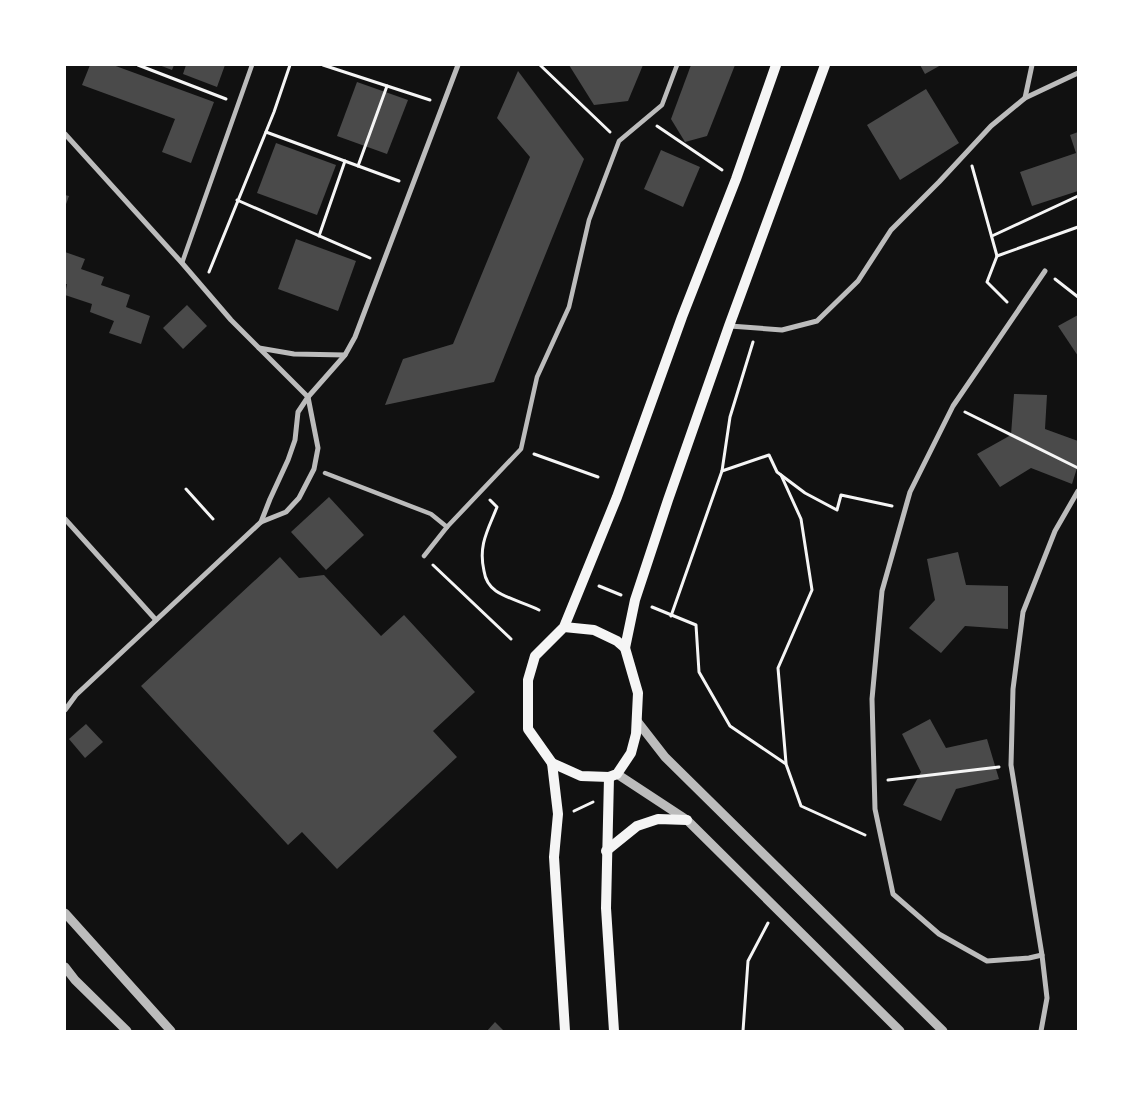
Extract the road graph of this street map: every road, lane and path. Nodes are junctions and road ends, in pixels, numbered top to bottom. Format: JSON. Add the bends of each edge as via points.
{"nodes":[{"id":1,"x":138,"y":65,"type":"edge"},
{"id":2,"x":252,"y":65,"type":"edge"},
{"id":3,"x":290,"y":65,"type":"edge"},
{"id":4,"x":323,"y":65,"type":"edge"},
{"id":5,"x":458,"y":65,"type":"edge"},
{"id":6,"x":540,"y":65,"type":"edge"},
{"id":7,"x":677,"y":65,"type":"edge"},
{"id":8,"x":776,"y":65,"type":"edge"},
{"id":9,"x":825,"y":65,"type":"edge"},
{"id":10,"x":1032,"y":65,"type":"edge"},
{"id":11,"x":1078,"y":73,"type":"edge"},
{"id":12,"x":387,"y":86,"type":"junction"},
{"id":13,"x":1026,"y":98,"type":"junction"},
{"id":14,"x":238,"y":103,"type":"junction"},
{"id":15,"x":443,"y":104,"type":"junction"},
{"id":16,"x":646,"y":119,"type":"junction"},
{"id":17,"x":266,"y":132,"type":"junction"},
{"id":18,"x":65,"y":134,"type":"edge"},
{"id":19,"x":619,"y":141,"type":"junction"},
{"id":20,"x":967,"y":152,"type":"junction"},
{"id":21,"x":346,"y":161,"type":"junction"},
{"id":22,"x":358,"y":166,"type":"junction"},
{"id":23,"x":736,"y":179,"type":"junction"},
{"id":24,"x":413,"y":185,"type":"junction"},
{"id":25,"x":1078,"y":196,"type":"edge"},
{"id":26,"x":237,"y":200,"type":"junction"},
{"id":27,"x":1078,"y":227,"type":"edge"},
{"id":28,"x":319,"y":236,"type":"junction"},
{"id":29,"x":992,"y":236,"type":"junction"},
{"id":30,"x":998,"y":256,"type":"junction"},
{"id":31,"x":182,"y":263,"type":"junction"},
{"id":32,"x":382,"y":265,"type":"junction"},
{"id":33,"x":1045,"y":271,"type":"joint"},
{"id":34,"x":203,"y":288,"type":"junction"},
{"id":35,"x":1078,"y":297,"type":"edge"},
{"id":36,"x":1017,"y":312,"type":"junction"},
{"id":37,"x":729,"y":326,"type":"junction"},
{"id":38,"x":757,"y":328,"type":"junction"},
{"id":39,"x":258,"y":348,"type":"junction"},
{"id":40,"x":345,"y":354,"type":"junction"},
{"id":41,"x":308,"y":397,"type":"junction"},
{"id":42,"x":953,"y":406,"type":"junction"},
{"id":43,"x":522,"y":450,"type":"junction"},
{"id":44,"x":1078,"y":468,"type":"edge"},
{"id":45,"x":722,"y":471,"type":"junction"},
{"id":46,"x":325,"y":473,"type":"dead end"},
{"id":47,"x":782,"y":475,"type":"junction"},
{"id":48,"x":598,"y":477,"type":"dead end"},
{"id":49,"x":186,"y":489,"type":"dead end"},
{"id":50,"x":481,"y":491,"type":"junction"},
{"id":51,"x":1078,"y":491,"type":"edge"},
{"id":52,"x":905,"y":510,"type":"junction"},
{"id":53,"x":65,"y":519,"type":"edge"},
{"id":54,"x":214,"y":519,"type":"dead end"},
{"id":55,"x":261,"y":522,"type":"junction"},
{"id":56,"x":447,"y":527,"type":"junction"},
{"id":57,"x":424,"y":556,"type":"joint"},
{"id":58,"x":596,"y":585,"type":"dead end"},
{"id":59,"x":622,"y":595,"type":"dead end"},
{"id":60,"x":652,"y":608,"type":"dead end"},
{"id":61,"x":539,"y":610,"type":"dead end"},
{"id":62,"x":671,"y":616,"type":"junction"},
{"id":63,"x":156,"y":620,"type":"junction"},
{"id":64,"x":564,"y":627,"type":"junction"},
{"id":65,"x":511,"y":639,"type":"dead end"},
{"id":66,"x":625,"y":648,"type":"junction"},
{"id":67,"x":76,"y":695,"type":"junction"},
{"id":68,"x":65,"y":701,"type":"edge"},
{"id":69,"x":65,"y":710,"type":"edge"},
{"id":70,"x":637,"y":720,"type":"junction"},
{"id":71,"x":552,"y":763,"type":"junction"},
{"id":72,"x":786,"y":764,"type":"junction"},
{"id":73,"x":998,"y":767,"type":"dead end"},
{"id":74,"x":613,"y":776,"type":"junction"},
{"id":75,"x":874,"y":782,"type":"junction"},
{"id":76,"x":596,"y":800,"type":"dead end"},
{"id":77,"x":567,"y":815,"type":"dead end"},
{"id":78,"x":687,"y":820,"type":"junction"},
{"id":79,"x":882,"y":842,"type":"junction"},
{"id":80,"x":606,"y":851,"type":"junction"},
{"id":81,"x":65,"y":913,"type":"edge"},
{"id":82,"x":768,"y":923,"type":"dead end"},
{"id":83,"x":1042,"y":956,"type":"junction"},
{"id":84,"x":65,"y":967,"type":"edge"},
{"id":85,"x":127,"y":1031,"type":"edge"},
{"id":86,"x":170,"y":1031,"type":"edge"},
{"id":87,"x":565,"y":1031,"type":"edge"},
{"id":88,"x":614,"y":1031,"type":"edge"},
{"id":89,"x":743,"y":1031,"type":"edge"},
{"id":90,"x":900,"y":1031,"type":"edge"},
{"id":91,"x":943,"y":1031,"type":"edge"},
{"id":92,"x":1041,"y":1031,"type":"edge"}],
"edges":[{"from":1,"to":14,"type":"path"},
{"from":2,"to":14,"type":"street"},
{"from":3,"to":17,"type":"path"},
{"from":4,"to":12,"type":"path"},
{"from":5,"to":15,"type":"street"},
{"from":6,"to":19,"type":"path"},
{"from":7,"to":16,"type":"street","via":[[662,105]]},
{"from":8,"to":23,"type":"main road"},
{"from":9,"to":37,"type":"main road"},
{"from":10,"to":13,"type":"street"},
{"from":11,"to":13,"type":"street"},
{"from":12,"to":15,"type":"path"},
{"from":12,"to":22,"type":"path"},
{"from":13,"to":20,"type":"street","via":[[990,126]]},
{"from":14,"to":31,"type":"street"},
{"from":15,"to":24,"type":"street"},
{"from":16,"to":19,"type":"street"},
{"from":16,"to":23,"type":"path"},
{"from":17,"to":21,"type":"path"},
{"from":17,"to":26,"type":"path"},
{"from":18,"to":31,"type":"street"},
{"from":19,"to":43,"type":"street","via":[[589,220],[569,307],[537,377]]},
{"from":20,"to":29,"type":"path"},
{"from":20,"to":38,"type":"street","via":[[891,230],[858,281],[817,321],[782,330]]},
{"from":21,"to":22,"type":"path"},
{"from":21,"to":28,"type":"path"},
{"from":22,"to":24,"type":"path"},
{"from":23,"to":64,"type":"main road","via":[[682,317],[618,497]]},
{"from":24,"to":32,"type":"street"},
{"from":25,"to":29,"type":"path"},
{"from":26,"to":28,"type":"path"},
{"from":26,"to":34,"type":"path"},
{"from":27,"to":30,"type":"path"},
{"from":28,"to":32,"type":"path"},
{"from":29,"to":30,"type":"path"},
{"from":30,"to":36,"type":"path","via":[[987,282]]},
{"from":31,"to":34,"type":"street"},
{"from":32,"to":40,"type":"street","via":[[356,337]]},
{"from":33,"to":35,"type":"path"},
{"from":33,"to":36,"type":"street"},
{"from":34,"to":39,"type":"street"},
{"from":36,"to":42,"type":"street"},
{"from":37,"to":38,"type":"street"},
{"from":37,"to":66,"type":"main road","via":[[635,600]]},
{"from":38,"to":45,"type":"path","via":[[730,417]]},
{"from":39,"to":40,"type":"street","via":[[294,354]]},
{"from":39,"to":41,"type":"street"},
{"from":40,"to":41,"type":"street"},
{"from":41,"to":55,"type":"street","via":[[298,412],[295,440]]},
{"from":41,"to":55,"type":"street","via":[[318,448],[314,469],[299,498],[286,512]]},
{"from":42,"to":44,"type":"path"},
{"from":42,"to":52,"type":"street","via":[[910,492]]},
{"from":43,"to":48,"type":"path"},
{"from":43,"to":50,"type":"street"},
{"from":45,"to":47,"type":"path","via":[[769,455],[777,472]]},
{"from":45,"to":62,"type":"path"},
{"from":46,"to":56,"type":"street","via":[[431,514]]},
{"from":47,"to":52,"type":"path","via":[[837,510],[841,495]]},
{"from":47,"to":72,"type":"path","via":[[801,519],[812,590],[778,668]]},
{"from":49,"to":54,"type":"path"},
{"from":50,"to":56,"type":"street"},
{"from":50,"to":61,"type":"path","via":[[497,507],[482,545],[485,576],[498,592]]},
{"from":51,"to":83,"type":"street","via":[[1054,531],[1023,612],[1012,689],[1012,765]]},
{"from":52,"to":75,"type":"street","via":[[882,591],[872,699]]},
{"from":53,"to":63,"type":"street"},
{"from":55,"to":63,"type":"street"},
{"from":56,"to":57,"type":"street"},
{"from":57,"to":65,"type":"path"},
{"from":58,"to":59,"type":"path"},
{"from":60,"to":62,"type":"path"},
{"from":62,"to":72,"type":"path","via":[[696,626],[699,672],[730,726]]},
{"from":63,"to":67,"type":"street"},
{"from":64,"to":66,"type":"main road","via":[[594,630]]},
{"from":64,"to":71,"type":"main road","via":[[535,656],[528,680],[528,729]]},
{"from":66,"to":70,"type":"main road","via":[[638,693]]},
{"from":67,"to":68,"type":"street"},
{"from":67,"to":69,"type":"street"},
{"from":70,"to":74,"type":"main road","via":[[631,753]]},
{"from":70,"to":91,"type":"street","via":[[665,757]]},
{"from":71,"to":74,"type":"main road","via":[[580,776]]},
{"from":71,"to":87,"type":"main road","via":[[558,814],[554,857]]},
{"from":72,"to":79,"type":"path","via":[[801,806]]},
{"from":73,"to":75,"type":"path"},
{"from":74,"to":78,"type":"street"},
{"from":74,"to":80,"type":"main road"},
{"from":75,"to":79,"type":"street","via":[[875,809]]},
{"from":76,"to":77,"type":"path"},
{"from":78,"to":80,"type":"main road","via":[[658,819],[637,826]]},
{"from":78,"to":90,"type":"street"},
{"from":79,"to":83,"type":"street","via":[[893,894],[939,934],[987,961]]},
{"from":80,"to":88,"type":"main road","via":[[606,908]]},
{"from":81,"to":86,"type":"street"},
{"from":82,"to":89,"type":"path","via":[[748,961]]},
{"from":83,"to":92,"type":"street","via":[[1048,998]]},
{"from":84,"to":85,"type":"street"}]}
